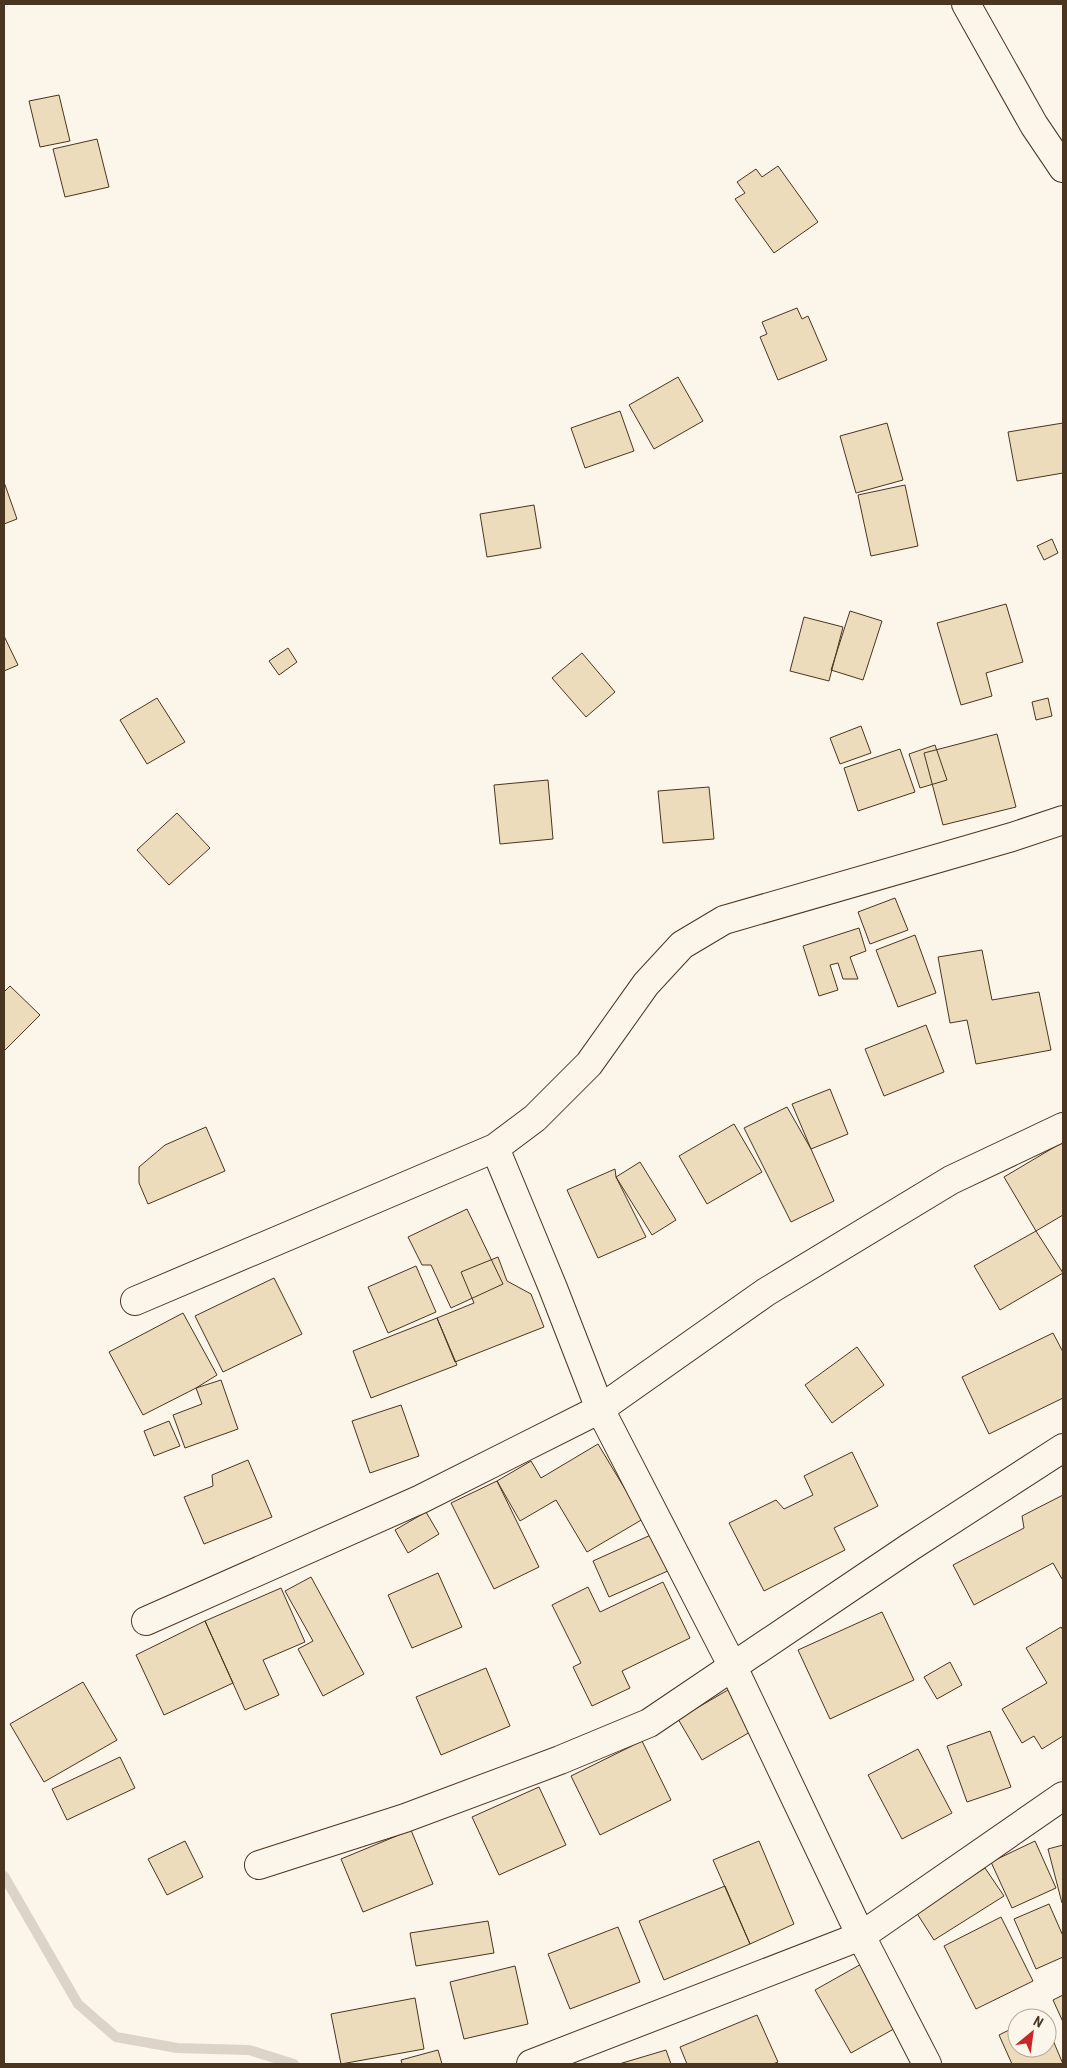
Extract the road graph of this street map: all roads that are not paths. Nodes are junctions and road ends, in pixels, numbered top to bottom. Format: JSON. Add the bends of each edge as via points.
{"nodes":[{"id":1,"x":966,"y":4,"type":"edge"},
{"id":2,"x":1063,"y":168,"type":"edge"},
{"id":3,"x":1063,"y":820,"type":"edge"},
{"id":4,"x":1063,"y":1127,"type":"edge"},
{"id":5,"x":495,"y":1148,"type":"junction"},
{"id":6,"x":135,"y":1301,"type":"dead end"},
{"id":7,"x":600,"y":1409,"type":"junction"},
{"id":8,"x":1063,"y":1448,"type":"edge"},
{"id":9,"x":146,"y":1621,"type":"dead end"},
{"id":10,"x":733,"y":1667,"type":"junction"},
{"id":11,"x":1063,"y":1796,"type":"edge"},
{"id":12,"x":259,"y":1864,"type":"dead end"},
{"id":13,"x":862,"y":1936,"type":"junction"},
{"id":14,"x":531,"y":2064,"type":"edge"},
{"id":15,"x":927,"y":2064,"type":"edge"}],
"edges":[{"from":1,"to":2,"type":"street","via":[[1034,125]]},
{"from":3,"to":5,"type":"street","via":[[724,920],[682,945],[646,984],[589,1064],[535,1118]]},
{"from":4,"to":7,"type":"street","via":[[951,1180],[774,1287]]},
{"from":5,"to":6,"type":"street"},
{"from":5,"to":7,"type":"street"},
{"from":7,"to":9,"type":"street","via":[[421,1499]]},
{"from":7,"to":10,"type":"street"},
{"from":8,"to":10,"type":"street"},
{"from":10,"to":12,"type":"street","via":[[649,1723],[569,1757],[405,1818]]},
{"from":10,"to":13,"type":"street"},
{"from":11,"to":13,"type":"street"},
{"from":13,"to":14,"type":"street"},
{"from":13,"to":15,"type":"street"}]}
